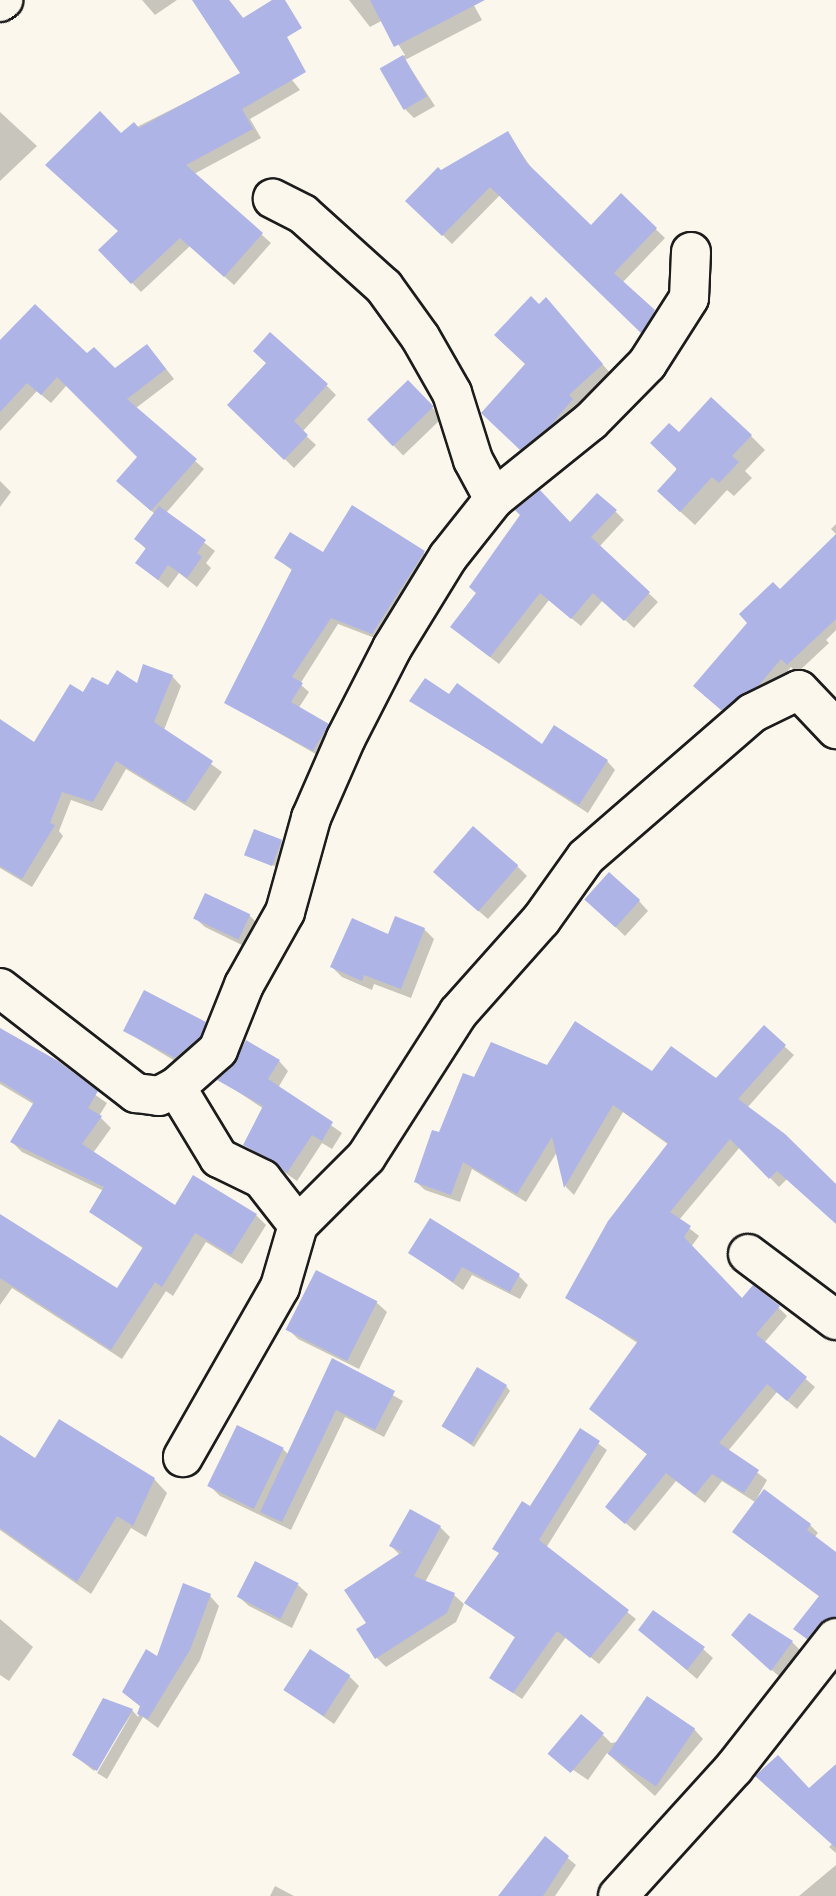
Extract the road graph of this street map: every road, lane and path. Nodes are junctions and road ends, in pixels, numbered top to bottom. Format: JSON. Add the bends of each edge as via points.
{"nodes":[{"id":1,"x":273,"y":199,"type":"dead end"},
{"id":2,"x":691,"y":252,"type":"dead end"},
{"id":3,"x":494,"y":499,"type":"junction"},
{"id":4,"x":836,"y":729,"type":"edge"},
{"id":5,"x":0,"y":988,"type":"edge"},
{"id":6,"x":176,"y":1087,"type":"junction"},
{"id":7,"x":298,"y":1225,"type":"junction"},
{"id":8,"x":748,"y":1254,"type":"dead end"},
{"id":9,"x":836,"y":1320,"type":"edge"},
{"id":10,"x":183,"y":1457,"type":"dead end"},
{"id":11,"x":836,"y":1638,"type":"edge"},
{"id":12,"x":618,"y":1896,"type":"edge"}],
"edges":[{"from":1,"to":3,"type":"street","via":[[303,214],[384,287],[452,393],[473,460]]},
{"from":2,"to":3,"type":"street","via":[[689,298],[647,364],[591,421]]},
{"from":3,"to":6,"type":"street","via":[[448,557],[392,648],[346,738],[311,818],[285,912],[244,985],[218,1050]]},
{"from":4,"to":7,"type":"street","via":[[799,690],[752,713],[586,857],[541,920],[458,1013],[366,1157]]},
{"from":5,"to":6,"type":"street","via":[[136,1093],[159,1096]]},
{"from":6,"to":7,"type":"street","via":[[219,1158],[261,1179]]},
{"from":7,"to":10,"type":"street","via":[[280,1287]]},
{"from":8,"to":9,"type":"street"},
{"from":11,"to":12,"type":"street","via":[[734,1768]]}]}
